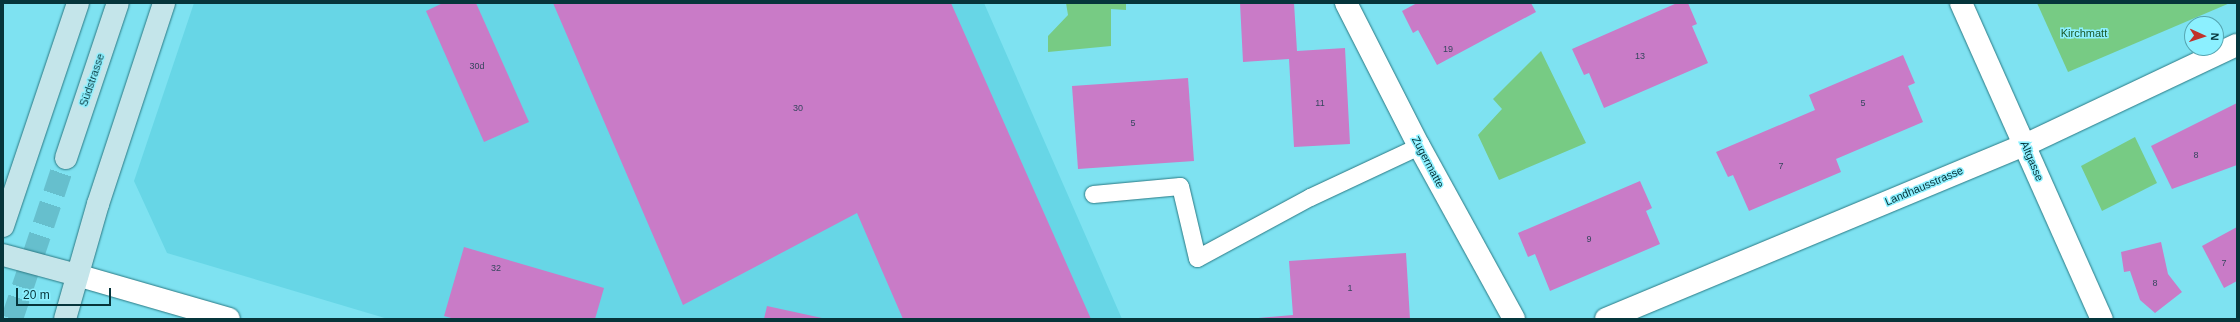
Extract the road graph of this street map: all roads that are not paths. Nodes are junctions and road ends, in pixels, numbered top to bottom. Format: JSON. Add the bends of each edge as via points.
{"nodes":[{"id":1,"x":78,"y":3,"type":"edge"},
{"id":2,"x":118,"y":3,"type":"edge"},
{"id":3,"x":164,"y":3,"type":"edge"},
{"id":4,"x":1346,"y":3,"type":"edge"},
{"id":5,"x":1961,"y":3,"type":"edge"},
{"id":6,"x":2237,"y":45,"type":"edge"},
{"id":7,"x":2025,"y":145,"type":"junction"},
{"id":8,"x":1419,"y":146,"type":"junction"},
{"id":9,"x":66,"y":158,"type":"tunnel mouth"},
{"id":10,"x":1093,"y":194,"type":"dead end"},
{"id":11,"x":3,"y":226,"type":"edge"},
{"id":12,"x":3,"y":255,"type":"edge"},
{"id":13,"x":76,"y":275,"type":"junction"},
{"id":14,"x":64,"y":319,"type":"edge"},
{"id":15,"x":229,"y":319,"type":"edge"},
{"id":16,"x":1514,"y":319,"type":"edge"},
{"id":17,"x":1606,"y":319,"type":"edge"},
{"id":18,"x":2102,"y":319,"type":"edge"}],
"edges":[{"from":1,"to":11,"type":"main road"},
{"from":2,"to":9,"type":"main road","name":"Südstrasse"},
{"from":3,"to":13,"type":"main road"},
{"from":4,"to":8,"type":"street","name":"Zugermatte"},
{"from":5,"to":7,"type":"street","name":"Altgasse"},
{"from":6,"to":7,"type":"street","name":"Landhausstrasse"},
{"from":7,"to":17,"type":"street","name":"Landhausstrasse"},
{"from":7,"to":18,"type":"street","name":"Altgasse","via":[[2067,246]]},
{"from":8,"to":10,"type":"lane","via":[[1310,197],[1197,258],[1180,186]]},
{"from":8,"to":16,"type":"street","name":"Zugermatte"},
{"from":12,"to":13,"type":"main road"},
{"from":13,"to":14,"type":"main road"},
{"from":13,"to":15,"type":"street"}]}
